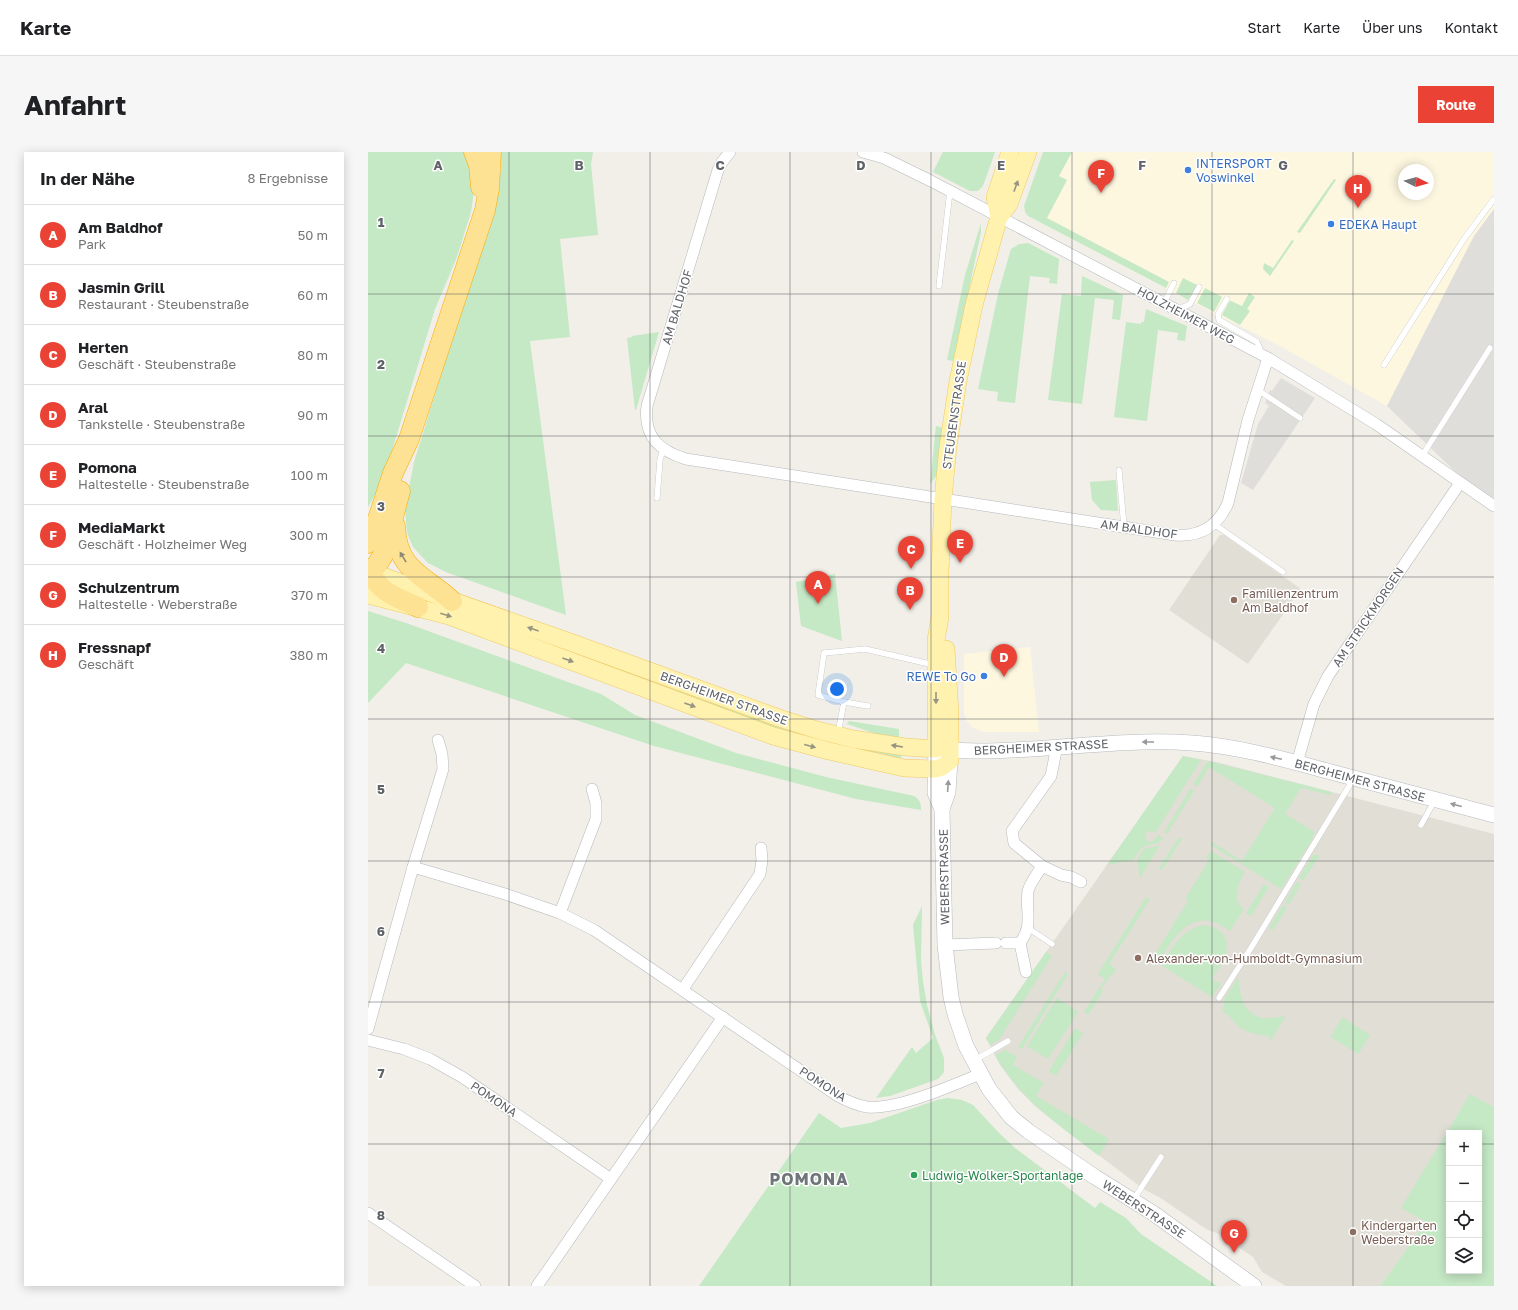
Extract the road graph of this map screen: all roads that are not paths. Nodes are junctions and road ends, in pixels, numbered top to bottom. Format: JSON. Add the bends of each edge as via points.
{"nodes":[{"id":1,"x":474,"y":152,"type":"edge"},
{"id":2,"x":491,"y":152,"type":"edge"},
{"id":3,"x":863,"y":152,"type":"edge"},
{"id":4,"x":1010,"y":152,"type":"edge"},
{"id":5,"x":1028,"y":152,"type":"edge"},
{"id":6,"x":729,"y":153,"type":"edge"},
{"id":7,"x":950,"y":191,"type":"junction"},
{"id":8,"x":1494,"y":199,"type":"edge"},
{"id":9,"x":999,"y":217,"type":"junction"},
{"id":10,"x":478,"y":228,"type":"junction"},
{"id":11,"x":1174,"y":283,"type":"dead end"},
{"id":12,"x":939,"y":286,"type":"dead end"},
{"id":13,"x":1199,"y":287,"type":"dead end"},
{"id":14,"x":1227,"y":299,"type":"dead end"},
{"id":15,"x":1164,"y":303,"type":"junction"},
{"id":16,"x":1178,"y":310,"type":"junction"},
{"id":17,"x":1490,"y":348,"type":"dead end"},
{"id":18,"x":1265,"y":356,"type":"junction"},
{"id":19,"x":1384,"y":365,"type":"dead end"},
{"id":20,"x":1258,"y":389,"type":"junction"},
{"id":21,"x":1300,"y":418,"type":"dead end"},
{"id":22,"x":663,"y":449,"type":"junction"},
{"id":23,"x":1422,"y":456,"type":"junction"},
{"id":24,"x":1119,"y":470,"type":"dead end"},
{"id":25,"x":1460,"y":482,"type":"junction"},
{"id":26,"x":657,"y":498,"type":"dead end"},
{"id":27,"x":943,"y":499,"type":"junction"},
{"id":28,"x":390,"y":504,"type":"junction"},
{"id":29,"x":1494,"y":506,"type":"edge"},
{"id":30,"x":368,"y":518,"type":"edge"},
{"id":31,"x":1214,"y":524,"type":"junction"},
{"id":32,"x":1124,"y":527,"type":"junction"},
{"id":33,"x":368,"y":543,"type":"edge"},
{"id":34,"x":368,"y":571,"type":"edge"},
{"id":35,"x":1283,"y":572,"type":"dead end"},
{"id":36,"x":368,"y":595,"type":"edge"},
{"id":37,"x":452,"y":601,"type":"junction"},
{"id":38,"x":418,"y":608,"type":"junction"},
{"id":39,"x":940,"y":617,"type":"junction"},
{"id":40,"x":936,"y":665,"type":"junction"},
{"id":41,"x":844,"y":702,"type":"junction"},
{"id":42,"x":868,"y":706,"type":"dead end"},
{"id":43,"x":837,"y":735,"type":"junction"},
{"id":44,"x":438,"y":740,"type":"dead end"},
{"id":45,"x":1057,"y":746,"type":"junction"},
{"id":46,"x":945,"y":753,"type":"junction"},
{"id":47,"x":1297,"y":763,"type":"junction"},
{"id":48,"x":935,"y":769,"type":"junction"},
{"id":49,"x":1354,"y":778,"type":"junction"},
{"id":50,"x":592,"y":789,"type":"dead end"},
{"id":51,"x":1435,"y":800,"type":"junction"},
{"id":52,"x":942,"y":809,"type":"junction"},
{"id":53,"x":1494,"y":815,"type":"edge"},
{"id":54,"x":1421,"y":825,"type":"dead end"},
{"id":55,"x":761,"y":848,"type":"dead end"},
{"id":56,"x":1042,"y":866,"type":"junction"},
{"id":57,"x":413,"y":867,"type":"junction"},
{"id":58,"x":1081,"y":882,"type":"dead end"},
{"id":59,"x":560,"y":913,"type":"junction"},
{"id":60,"x":1028,"y":928,"type":"junction"},
{"id":61,"x":1020,"y":943,"type":"junction"},
{"id":62,"x":1052,"y":944,"type":"dead end"},
{"id":63,"x":945,"y":945,"type":"junction"},
{"id":64,"x":1026,"y":972,"type":"dead end"},
{"id":65,"x":683,"y":990,"type":"junction"},
{"id":66,"x":1219,"y":998,"type":"dead end"},
{"id":67,"x":723,"y":1017,"type":"junction"},
{"id":68,"x":368,"y":1029,"type":"edge"},
{"id":69,"x":368,"y":1040,"type":"edge"},
{"id":70,"x":1008,"y":1041,"type":"dead end"},
{"id":71,"x":976,"y":1067,"type":"junction"},
{"id":72,"x":1161,"y":1157,"type":"dead end"},
{"id":73,"x":611,"y":1178,"type":"junction"},
{"id":74,"x":1133,"y":1201,"type":"junction"},
{"id":75,"x":368,"y":1213,"type":"edge"},
{"id":76,"x":475,"y":1286,"type":"edge"},
{"id":77,"x":537,"y":1286,"type":"edge"},
{"id":78,"x":1254,"y":1286,"type":"edge"}],
"edges":[{"from":1,"to":10,"type":"highway","via":[[481,179]]},
{"from":2,"to":10,"type":"highway","via":[[489,190]]},
{"from":3,"to":7,"type":"street","name":"HOLZHEIMER WEG","via":[[884,158]]},
{"from":4,"to":9,"type":"main road","via":[[995,197]]},
{"from":9,"to":5,"type":"main road","one_way":true,"via":[[1010,204]]},
{"from":6,"to":22,"type":"street","name":"AM BALDHOF","via":[[718,170],[647,406],[648,427]]},
{"from":7,"to":9,"type":"street","name":"HOLZHEIMER WEG"},
{"from":7,"to":12,"type":"lane"},
{"from":8,"to":19,"type":"lane","via":[[1464,239]]},
{"from":9,"to":15,"type":"street","name":"HOLZHEIMER WEG"},
{"from":9,"to":27,"type":"main road","name":"STEUBENSTRASSE","via":[[963,354],[948,447]]},
{"from":10,"to":28,"type":"highway","via":[[409,439],[403,477]]},
{"from":11,"to":15,"type":"lane"},
{"from":13,"to":16,"type":"lane","via":[[1190,304]]},
{"from":14,"to":18,"type":"lane","via":[[1218,314],[1219,320],[1257,342]]},
{"from":15,"to":16,"type":"street","name":"HOLZHEIMER WEG"},
{"from":16,"to":18,"type":"street","name":"HOLZHEIMER WEG"},
{"from":17,"to":23,"type":"lane"},
{"from":18,"to":20,"type":"street","name":"AM BALDHOF"},
{"from":18,"to":23,"type":"street","name":"HOLZHEIMER WEG","via":[[1376,424]]},
{"from":20,"to":21,"type":"lane"},
{"from":20,"to":31,"type":"street","name":"AM BALDHOF","via":[[1228,503]]},
{"from":22,"to":26,"type":"lane"},
{"from":22,"to":27,"type":"street","name":"AM BALDHOF","via":[[686,459]]},
{"from":23,"to":25,"type":"street","name":"HOLZHEIMER WEG"},
{"from":24,"to":32,"type":"lane"},
{"from":25,"to":29,"type":"street","name":"HOLZHEIMER WEG"},
{"from":25,"to":47,"type":"street","name":"AM STRICKMORGEN","via":[[1328,676],[1311,714]]},
{"from":27,"to":32,"type":"street","name":"AM BALDHOF"},
{"from":27,"to":39,"type":"main road","name":"STEUBENSTRASSE"},
{"from":28,"to":30,"type":"highway"},
{"from":28,"to":33,"type":"highway","via":[[379,516]]},
{"from":28,"to":34,"type":"highway","via":[[383,555],[377,565]]},
{"from":37,"to":28,"type":"highway","one_way":true,"via":[[413,572],[402,558]]},
{"from":31,"to":32,"type":"street","name":"AM BALDHOF","via":[[1185,536]]},
{"from":31,"to":35,"type":"lane"},
{"from":34,"to":37,"type":"main road","name":"BERGHEIMER STRASSE"},
{"from":34,"to":38,"type":"highway","via":[[380,587]]},
{"from":36,"to":38,"type":"main road","name":"BERGHEIMER STRASSE"},
{"from":43,"to":37,"type":"main road","name":"BERGHEIMER STRASSE","one_way":true,"via":[[779,718]]},
{"from":38,"to":48,"type":"main road","name":"BERGHEIMER STRASSE","one_way":true,"via":[[449,616],[773,736],[896,766]]},
{"from":39,"to":40,"type":"main road","name":"STEUBENSTRASSE","via":[[936,640]]},
{"from":39,"to":46,"type":"main road","name":"STEUBENSTRASSE","via":[[946,640],[949,676]]},
{"from":40,"to":41,"type":"lane","via":[[865,649],[824,653],[818,695]]},
{"from":40,"to":46,"type":"main road","name":"STEUBENSTRASSE","one_way":true},
{"from":41,"to":42,"type":"lane"},
{"from":41,"to":43,"type":"lane"},
{"from":46,"to":43,"type":"main road","name":"BERGHEIMER STRASSE","one_way":true},
{"from":44,"to":57,"type":"street","via":[[443,769]]},
{"from":45,"to":46,"type":"main road","name":"BERGHEIMER STRASSE","via":[[1043,749]]},
{"from":47,"to":45,"type":"main road","name":"BERGHEIMER STRASSE","one_way":true,"via":[[1192,743],[1141,742]]},
{"from":45,"to":56,"type":"street","via":[[1051,776],[1012,831],[1014,843]]},
{"from":46,"to":48,"type":"main road","via":[[942,767]]},
{"from":52,"to":46,"type":"main road","name":"WEBERSTRASSE","one_way":true,"via":[[948,792]]},
{"from":47,"to":49,"type":"main road","name":"BERGHEIMER STRASSE"},
{"from":48,"to":52,"type":"main road","name":"WEBERSTRASSE","via":[[935,793]]},
{"from":49,"to":51,"type":"main road","name":"BERGHEIMER STRASSE"},
{"from":49,"to":66,"type":"lane"},
{"from":50,"to":59,"type":"street","via":[[596,803],[596,819]]},
{"from":53,"to":51,"type":"main road","name":"BERGHEIMER STRASSE","one_way":true},
{"from":51,"to":54,"type":"lane"},
{"from":52,"to":63,"type":"main road","name":"WEBERSTRASSE"},
{"from":55,"to":65,"type":"street","via":[[760,874]]},
{"from":56,"to":58,"type":"street"},
{"from":56,"to":60,"type":"street","via":[[1028,890]]},
{"from":57,"to":59,"type":"street","name":"POMONA"},
{"from":57,"to":68,"type":"street"},
{"from":59,"to":65,"type":"street","name":"POMONA","via":[[594,930]]},
{"from":60,"to":61,"type":"street"},
{"from":60,"to":62,"type":"lane"},
{"from":61,"to":63,"type":"street"},
{"from":61,"to":64,"type":"street"},
{"from":63,"to":71,"type":"main road","name":"WEBERSTRASSE","via":[[947,972],[959,1030]]},
{"from":65,"to":67,"type":"street","name":"POMONA"},
{"from":67,"to":71,"type":"street","name":"POMONA","via":[[838,1096],[858,1105],[875,1107],[894,1104],[931,1093]]},
{"from":67,"to":73,"type":"street"},
{"from":69,"to":73,"type":"street","name":"POMONA","via":[[410,1052],[462,1077]]},
{"from":70,"to":71,"type":"lane"},
{"from":71,"to":74,"type":"main road","name":"WEBERSTRASSE","via":[[999,1103],[1028,1132]]},
{"from":72,"to":74,"type":"lane"},
{"from":73,"to":77,"type":"street"},
{"from":74,"to":78,"type":"main road","name":"WEBERSTRASSE","via":[[1165,1221]]},
{"from":75,"to":76,"type":"street"}]}
